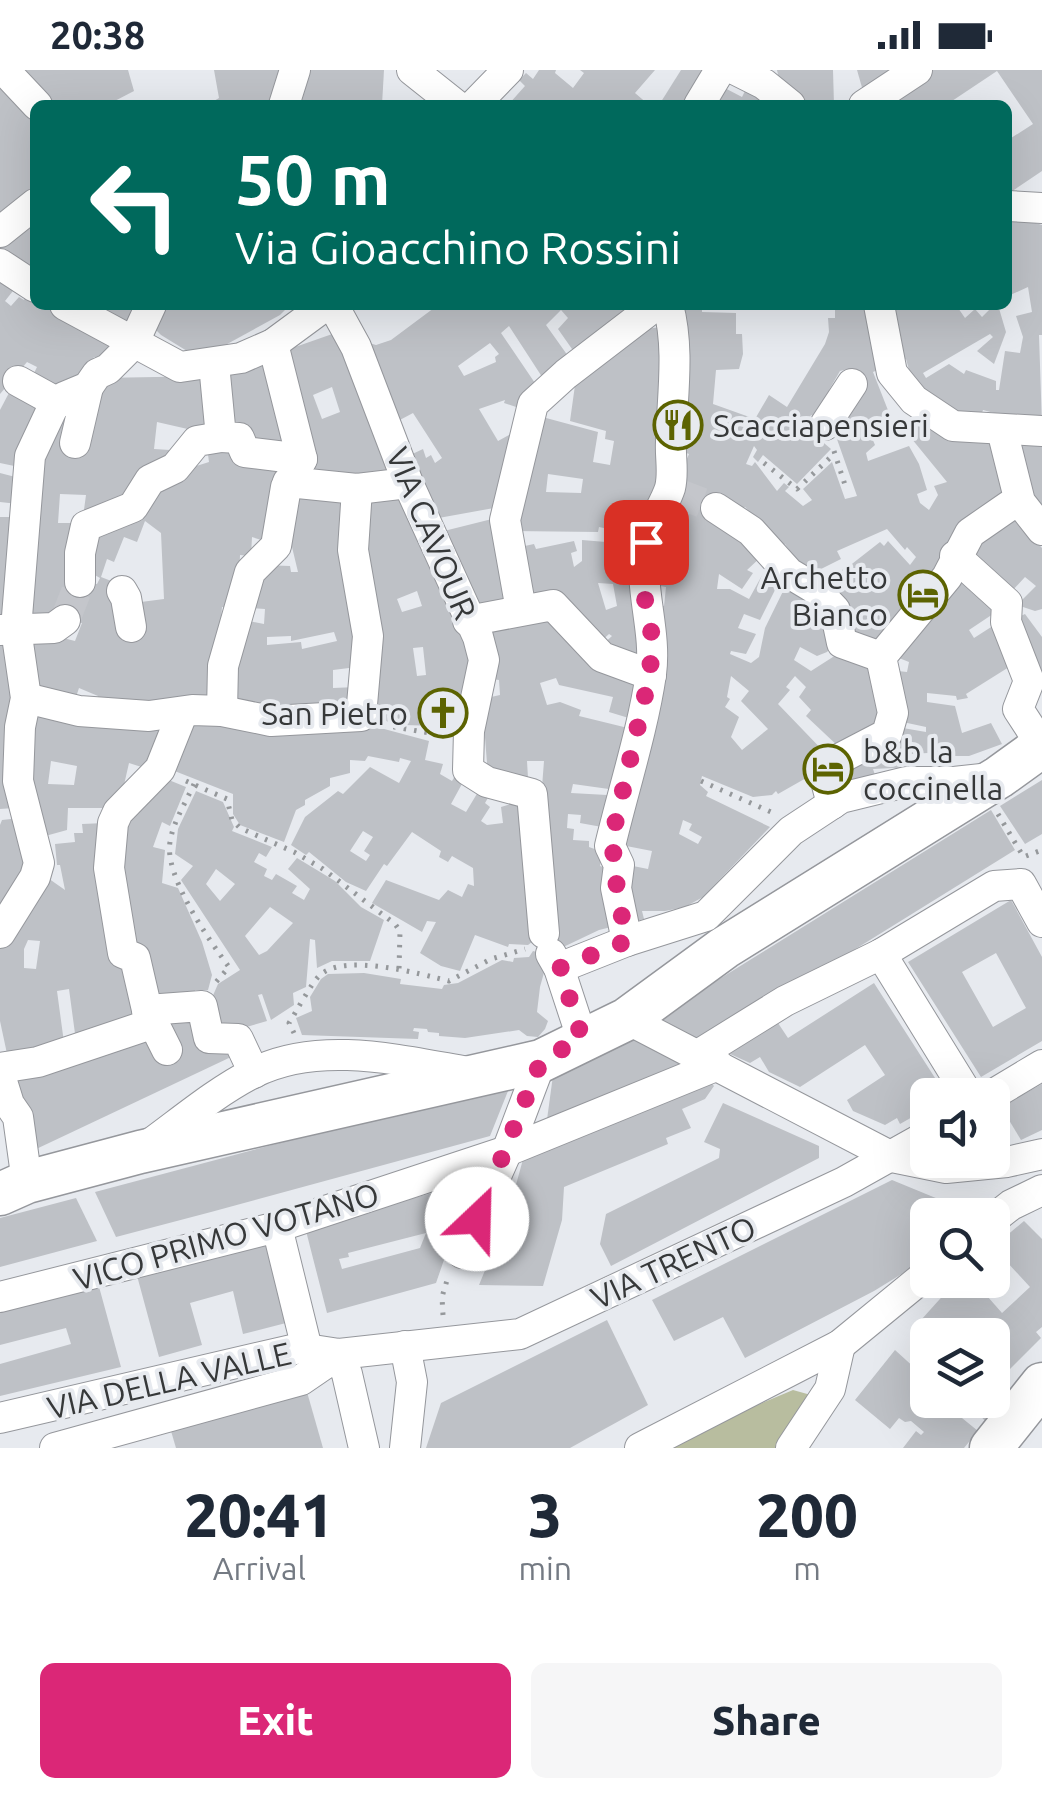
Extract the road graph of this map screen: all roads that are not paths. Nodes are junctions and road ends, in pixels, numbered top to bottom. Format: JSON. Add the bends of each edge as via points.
{"nodes":[{"id":1,"x":4,"y":70,"type":"edge"},
{"id":2,"x":295,"y":70,"type":"edge"},
{"id":3,"x":412,"y":70,"type":"edge"},
{"id":4,"x":508,"y":70,"type":"edge"},
{"id":5,"x":720,"y":70,"type":"edge"},
{"id":6,"x":736,"y":70,"type":"edge"},
{"id":7,"x":917,"y":70,"type":"edge"},
{"id":8,"x":766,"y":77,"type":"edge"},
{"id":9,"x":31,"y":100,"type":"edge"},
{"id":10,"x":286,"y":100,"type":"edge"},
{"id":11,"x":450,"y":100,"type":"edge"},
{"id":12,"x":479,"y":100,"type":"edge"},
{"id":13,"x":702,"y":100,"type":"edge"},
{"id":14,"x":786,"y":100,"type":"edge"},
{"id":15,"x":872,"y":100,"type":"edge"},
{"id":16,"x":1012,"y":206,"type":"edge"},
{"id":17,"x":30,"y":208,"type":"edge"},
{"id":18,"x":1042,"y":208,"type":"edge"},
{"id":19,"x":0,"y":232,"type":"edge"},
{"id":20,"x":0,"y":264,"type":"edge"},
{"id":21,"x":30,"y":283,"type":"edge"},
{"id":22,"x":74,"y":310,"type":"edge"},
{"id":23,"x":150,"y":310,"type":"edge"},
{"id":24,"x":323,"y":310,"type":"edge"},
{"id":25,"x":333,"y":310,"type":"edge"},
{"id":26,"x":649,"y":310,"type":"edge"},
{"id":27,"x":669,"y":310,"type":"edge"},
{"id":28,"x":879,"y":310,"type":"edge"},
{"id":29,"x":134,"y":344,"type":"junction"},
{"id":30,"x":273,"y":344,"type":"junction"},
{"id":31,"x":214,"y":364,"type":"junction"},
{"id":32,"x":873,"y":378,"type":"junction"},
{"id":33,"x":18,"y":381,"type":"dead end"},
{"id":34,"x":88,"y":387,"type":"junction"},
{"id":35,"x":58,"y":403,"type":"junction"},
{"id":36,"x":1002,"y":430,"type":"junction"},
{"id":37,"x":1042,"y":431,"type":"edge"},
{"id":38,"x":221,"y":437,"type":"junction"},
{"id":39,"x":830,"y":439,"type":"road end"},
{"id":40,"x":75,"y":443,"type":"dead end"},
{"id":41,"x":14,"y":470,"type":"edge"},
{"id":42,"x":300,"y":475,"type":"junction"},
{"id":43,"x":408,"y":483,"type":"junction"},
{"id":44,"x":357,"y":490,"type":"junction"},
{"id":45,"x":1020,"y":502,"type":"junction"},
{"id":46,"x":716,"y":508,"type":"tunnel mouth"},
{"id":47,"x":11,"y":510,"type":"edge"},
{"id":48,"x":1042,"y":530,"type":"edge"},
{"id":49,"x":955,"y":556,"type":"junction"},
{"id":50,"x":521,"y":610,"type":"junction"},
{"id":51,"x":65,"y":620,"type":"dead end"},
{"id":52,"x":468,"y":621,"type":"junction"},
{"id":53,"x":131,"y":628,"type":"dead end"},
{"id":54,"x":8,"y":629,"type":"edge"},
{"id":55,"x":880,"y":657,"type":"junction"},
{"id":56,"x":650,"y":674,"type":"junction"},
{"id":57,"x":26,"y":698,"type":"junction"},
{"id":58,"x":222,"y":710,"type":"junction"},
{"id":59,"x":182,"y":714,"type":"junction"},
{"id":60,"x":1042,"y":746,"type":"edge"},
{"id":61,"x":991,"y":782,"type":"junction"},
{"id":62,"x":832,"y":804,"type":"junction"},
{"id":63,"x":1020,"y":874,"type":"edge"},
{"id":64,"x":1042,"y":922,"type":"edge"},
{"id":65,"x":715,"y":932,"type":"junction"},
{"id":66,"x":0,"y":933,"type":"edge"},
{"id":67,"x":627,"y":941,"type":"junction"},
{"id":68,"x":546,"y":951,"type":"junction"},
{"id":69,"x":881,"y":954,"type":"junction"},
{"id":70,"x":627,"y":1018,"type":"junction"},
{"id":71,"x":156,"y":1028,"type":"junction"},
{"id":72,"x":582,"y":1038,"type":"junction"},
{"id":73,"x":708,"y":1060,"type":"junction"},
{"id":74,"x":541,"y":1061,"type":"junction"},
{"id":75,"x":1042,"y":1065,"type":"edge"},
{"id":76,"x":0,"y":1068,"type":"edge"},
{"id":77,"x":254,"y":1073,"type":"junction"},
{"id":78,"x":0,"y":1075,"type":"edge"},
{"id":79,"x":485,"y":1075,"type":"junction"},
{"id":80,"x":958,"y":1078,"type":"edge"},
{"id":81,"x":1010,"y":1084,"type":"edge"},
{"id":82,"x":910,"y":1146,"type":"edge"},
{"id":83,"x":1010,"y":1150,"type":"edge"},
{"id":84,"x":507,"y":1151,"type":"junction"},
{"id":85,"x":140,"y":1152,"type":"junction"},
{"id":86,"x":1042,"y":1154,"type":"edge"},
{"id":87,"x":892,"y":1157,"type":"junction"},
{"id":88,"x":910,"y":1161,"type":"edge"},
{"id":89,"x":14,"y":1188,"type":"edge"},
{"id":90,"x":1042,"y":1190,"type":"edge"},
{"id":91,"x":1010,"y":1206,"type":"edge"},
{"id":92,"x":277,"y":1227,"type":"junction"},
{"id":93,"x":462,"y":1253,"type":"dead end"},
{"id":94,"x":910,"y":1288,"type":"edge"},
{"id":95,"x":0,"y":1297,"type":"edge"},
{"id":96,"x":840,"y":1345,"type":"junction"},
{"id":97,"x":405,"y":1346,"type":"junction"},
{"id":98,"x":303,"y":1348,"type":"junction"},
{"id":99,"x":340,"y":1354,"type":"junction"},
{"id":100,"x":1042,"y":1384,"type":"edge"},
{"id":101,"x":0,"y":1418,"type":"edge"},
{"id":102,"x":55,"y":1448,"type":"edge"},
{"id":103,"x":364,"y":1448,"type":"edge"},
{"id":104,"x":405,"y":1448,"type":"edge"},
{"id":105,"x":640,"y":1448,"type":"edge"},
{"id":106,"x":791,"y":1448,"type":"edge"},
{"id":107,"x":991,"y":1448,"type":"edge"}],
"edges":[{"from":1,"to":9,"type":"street"},
{"from":2,"to":10,"type":"street"},
{"from":3,"to":11,"type":"street"},
{"from":4,"to":12,"type":"street"},
{"from":5,"to":13,"type":"street"},
{"from":6,"to":8,"type":"street"},
{"from":7,"to":15,"type":"street"},
{"from":8,"to":14,"type":"street"},
{"from":16,"to":18,"type":"street"},
{"from":17,"to":19,"type":"street"},
{"from":20,"to":21,"type":"street"},
{"from":22,"to":29,"type":"street"},
{"from":23,"to":29,"type":"street"},
{"from":24,"to":30,"type":"street"},
{"from":25,"to":43,"type":"street","name":"VIA CAVOUR","via":[[356,348]]},
{"from":26,"to":50,"type":"street","via":[[533,404],[505,520]]},
{"from":27,"to":56,"type":"street","via":[[673,474],[672,492],[646,542]]},
{"from":28,"to":32,"type":"street"},
{"from":29,"to":31,"type":"street","via":[[180,367]]},
{"from":29,"to":34,"type":"street"},
{"from":30,"to":31,"type":"street"},
{"from":30,"to":42,"type":"street"},
{"from":31,"to":38,"type":"street"},
{"from":32,"to":36,"type":"street","via":[[953,426]]},
{"from":32,"to":39,"type":"street"},
{"from":33,"to":35,"type":"street"},
{"from":34,"to":35,"type":"street"},
{"from":34,"to":40,"type":"street"},
{"from":35,"to":41,"type":"street","via":[[30,456]]},
{"from":36,"to":37,"type":"street"},
{"from":36,"to":45,"type":"street"},
{"from":38,"to":42,"type":"street","via":[[239,438],[245,452]]},
{"from":38,"to":53,"type":"street","via":[[198,441],[175,468],[150,480],[133,507],[86,526],[80,553],[95,583],[126,598]]},
{"from":41,"to":47,"type":"street"},
{"from":42,"to":44,"type":"street"},
{"from":42,"to":58,"type":"street","via":[[276,546],[250,572],[223,666]]},
{"from":43,"to":44,"type":"street"},
{"from":43,"to":52,"type":"street","name":"VIA CAVOUR"},
{"from":44,"to":58,"type":"street","via":[[353,550],[368,636],[361,716],[270,721]]},
{"from":45,"to":48,"type":"street"},
{"from":45,"to":49,"type":"street","via":[[970,533]]},
{"from":46,"to":55,"type":"street","via":[[835,610],[842,643]]},
{"from":47,"to":54,"type":"street"},
{"from":49,"to":55,"type":"street","via":[[947,576]]},
{"from":49,"to":60,"type":"street","via":[[1007,603],[1006,622],[1029,682],[1018,709]]},
{"from":50,"to":52,"type":"street"},
{"from":50,"to":56,"type":"street","via":[[553,606],[602,657]]},
{"from":51,"to":54,"type":"street","via":[[54,628]]},
{"from":52,"to":68,"type":"street","name":"VIA CAVOUR","via":[[484,660],[468,755],[486,782],[532,794]]},
{"from":54,"to":57,"type":"street"},
{"from":55,"to":62,"type":"street","via":[[893,712],[887,734],[839,759],[827,785]]},
{"from":56,"to":67,"type":"street","via":[[610,846],[619,865],[616,888]]},
{"from":57,"to":59,"type":"street","via":[[80,711]]},
{"from":57,"to":66,"type":"street","via":[[18,780],[39,863]]},
{"from":58,"to":59,"type":"street"},
{"from":59,"to":71,"type":"street","via":[[160,769],[112,824],[109,868],[123,953],[135,958]]},
{"from":60,"to":61,"type":"street"},
{"from":61,"to":62,"type":"street","via":[[906,782]]},
{"from":61,"to":65,"type":"street","via":[[802,898]]},
{"from":62,"to":65,"type":"street","via":[[791,831]]},
{"from":63,"to":64,"type":"street"},
{"from":63,"to":69,"type":"street","name":"VICO PRIMO VOTANO"},
{"from":65,"to":67,"type":"street"},
{"from":65,"to":70,"type":"street"},
{"from":67,"to":68,"type":"street"},
{"from":68,"to":72,"type":"street"},
{"from":69,"to":73,"type":"street","name":"VICO PRIMO VOTANO","via":[[785,1001]]},
{"from":69,"to":80,"type":"street"},
{"from":70,"to":72,"type":"street"},
{"from":70,"to":73,"type":"street"},
{"from":71,"to":76,"type":"street"},
{"from":71,"to":77,"type":"street","via":[[202,1006],[210,1038],[238,1039]]},
{"from":72,"to":74,"type":"street"},
{"from":73,"to":84,"type":"street","name":"VICO PRIMO VOTANO"},
{"from":73,"to":87,"type":"street"},
{"from":74,"to":79,"type":"street"},
{"from":74,"to":84,"type":"street"},
{"from":75,"to":81,"type":"street"},
{"from":77,"to":79,"type":"street","via":[[303,1056],[381,1057]]},
{"from":77,"to":85,"type":"street"},
{"from":78,"to":89,"type":"street","via":[[18,1117]]},
{"from":79,"to":85,"type":"street"},
{"from":82,"to":87,"type":"street","name":"VIA TRENTO"},
{"from":83,"to":86,"type":"street"},
{"from":84,"to":92,"type":"street","name":"VICO PRIMO VOTANO"},
{"from":84,"to":93,"type":"street"},
{"from":85,"to":89,"type":"street"},
{"from":87,"to":88,"type":"street"},
{"from":87,"to":97,"type":"street","name":"VIA TRENTO","via":[[520,1334]]},
{"from":90,"to":91,"type":"street"},
{"from":92,"to":95,"type":"street","name":"VICO PRIMO VOTANO"},
{"from":92,"to":98,"type":"street"},
{"from":94,"to":96,"type":"street"},
{"from":96,"to":105,"type":"street"},
{"from":96,"to":106,"type":"street","via":[[830,1388]]},
{"from":97,"to":99,"type":"street","name":"VIA DELLA VALLE"},
{"from":97,"to":104,"type":"street","via":[[412,1382]]},
{"from":98,"to":99,"type":"street","name":"VIA DELLA VALLE"},
{"from":98,"to":101,"type":"street","name":"VIA DELLA VALLE"},
{"from":99,"to":102,"type":"street","name":"VIA DELLA VALLE","via":[[301,1380]]},
{"from":99,"to":103,"type":"street"},
{"from":100,"to":107,"type":"street"}]}
